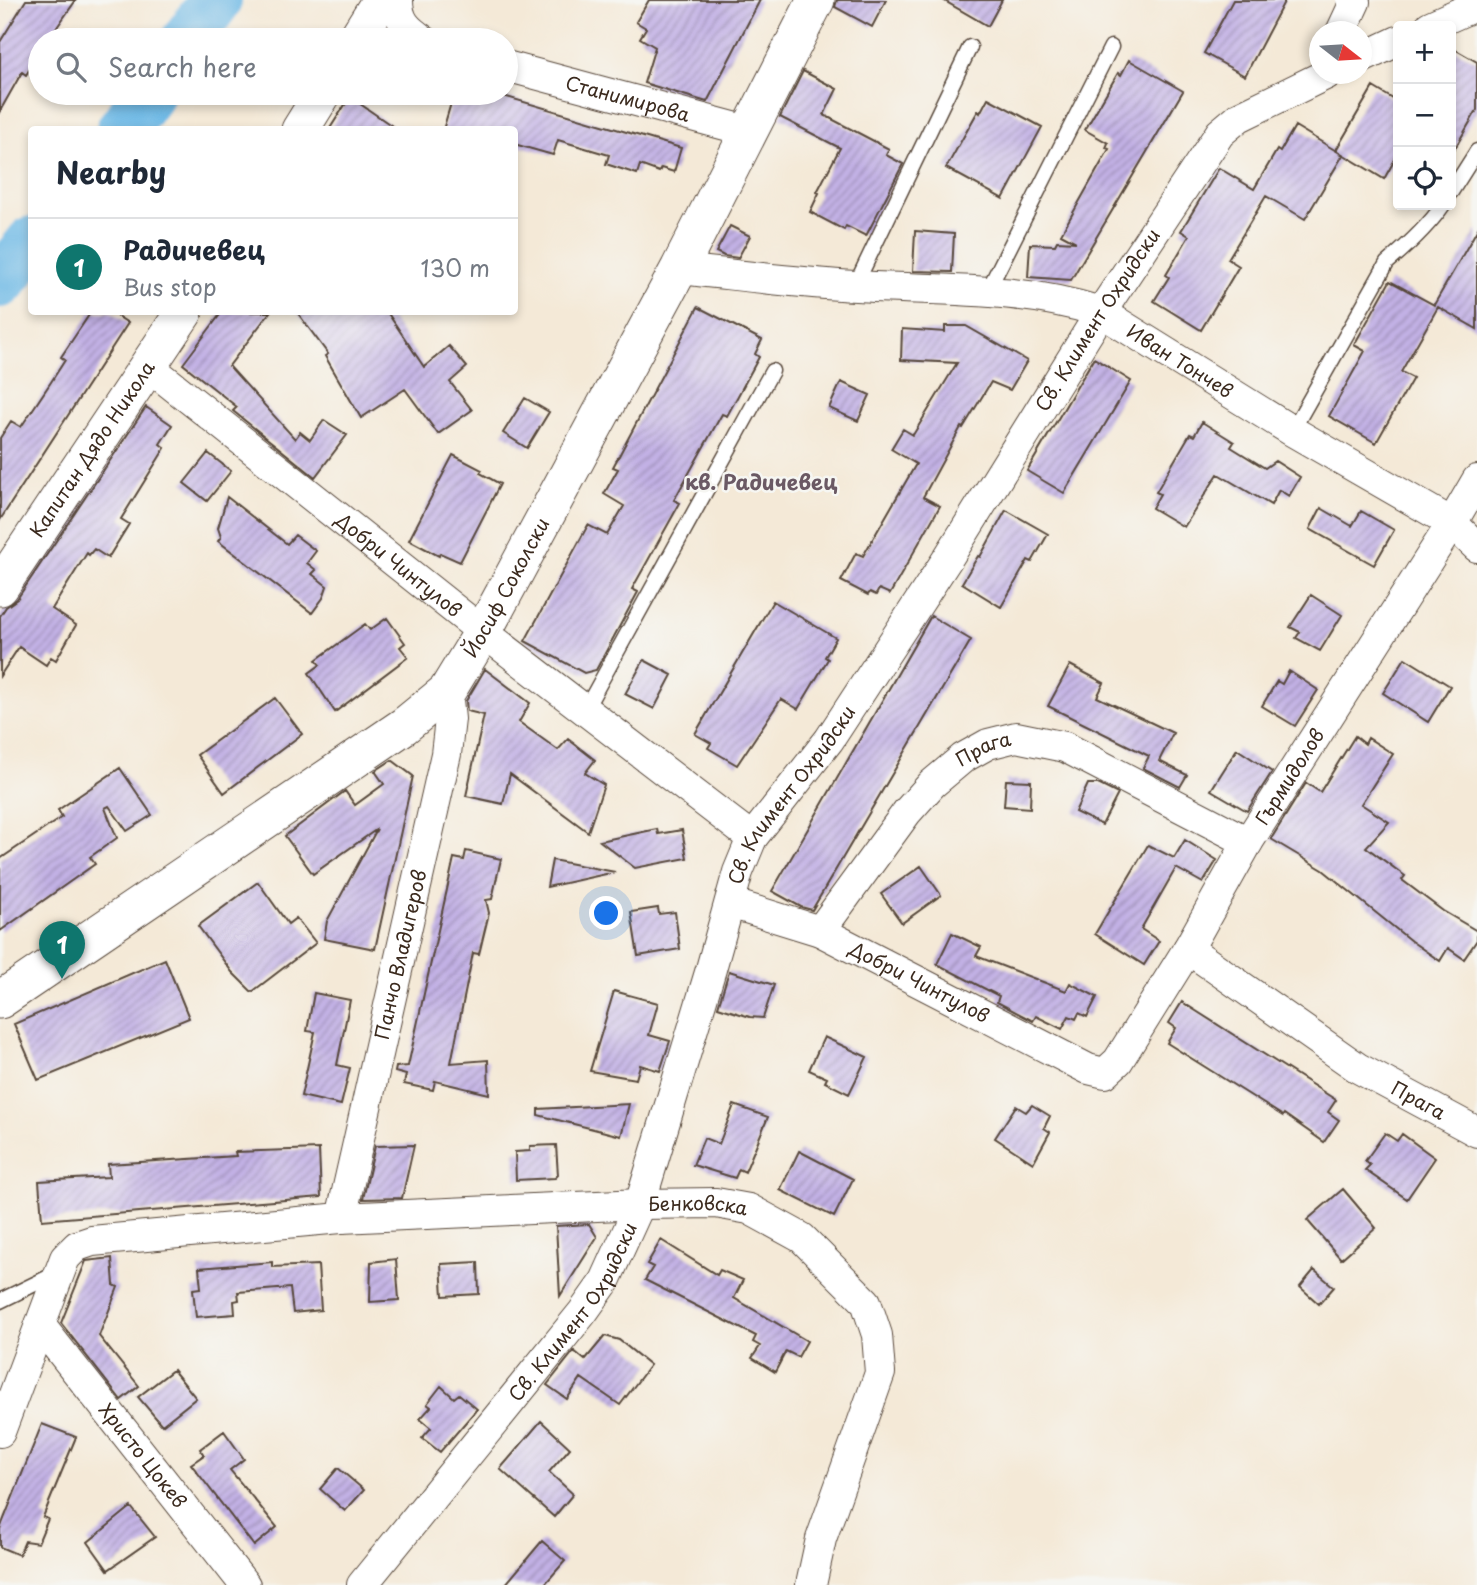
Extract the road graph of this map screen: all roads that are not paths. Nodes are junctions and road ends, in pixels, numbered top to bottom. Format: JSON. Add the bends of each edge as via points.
{"nodes":[{"id":1,"x":381,"y":0,"type":"edge"},
{"id":2,"x":398,"y":0,"type":"edge"},
{"id":3,"x":816,"y":0,"type":"edge"},
{"id":4,"x":1355,"y":1,"type":"edge"},
{"id":5,"x":1477,"y":5,"type":"edge"},
{"id":6,"x":1346,"y":21,"type":"edge"},
{"id":7,"x":1441,"y":21,"type":"edge"},
{"id":8,"x":364,"y":28,"type":"edge"},
{"id":9,"x":405,"y":28,"type":"edge"},
{"id":10,"x":1393,"y":43,"type":"edge"},
{"id":11,"x":970,"y":47,"type":"dead end"},
{"id":12,"x":1111,"y":47,"type":"dead end"},
{"id":13,"x":1372,"y":53,"type":"edge"},
{"id":14,"x":518,"y":69,"type":"edge"},
{"id":15,"x":1309,"y":81,"type":"edge"},
{"id":16,"x":316,"y":105,"type":"edge"},
{"id":17,"x":302,"y":126,"type":"edge"},
{"id":18,"x":748,"y":131,"type":"junction"},
{"id":19,"x":1477,"y":151,"type":"edge"},
{"id":20,"x":1456,"y":184,"type":"edge"},
{"id":21,"x":1439,"y":210,"type":"edge"},
{"id":22,"x":679,"y":269,"type":"junction"},
{"id":23,"x":855,"y":286,"type":"junction"},
{"id":24,"x":988,"y":290,"type":"junction"},
{"id":25,"x":1101,"y":312,"type":"junction"},
{"id":26,"x":182,"y":315,"type":"edge"},
{"id":27,"x":148,"y":366,"type":"junction"},
{"id":28,"x":772,"y":371,"type":"dead end"},
{"id":29,"x":1292,"y":431,"type":"junction"},
{"id":30,"x":1477,"y":480,"type":"edge"},
{"id":31,"x":1452,"y":523,"type":"junction"},
{"id":32,"x":1477,"y":547,"type":"edge"},
{"id":33,"x":0,"y":587,"type":"edge"},
{"id":34,"x":483,"y":632,"type":"junction"},
{"id":35,"x":447,"y":691,"type":"junction"},
{"id":36,"x":585,"y":710,"type":"junction"},
{"id":37,"x":752,"y":838,"type":"junction"},
{"id":38,"x":1248,"y":842,"type":"junction"},
{"id":39,"x":730,"y":903,"type":"junction"},
{"id":40,"x":820,"y":931,"type":"junction"},
{"id":41,"x":1188,"y":948,"type":"junction"},
{"id":42,"x":0,"y":1000,"type":"edge"},
{"id":43,"x":1105,"y":1073,"type":"joint"},
{"id":44,"x":1477,"y":1132,"type":"edge"},
{"id":45,"x":640,"y":1204,"type":"junction"},
{"id":46,"x":341,"y":1218,"type":"junction"},
{"id":47,"x":58,"y":1273,"type":"junction"},
{"id":48,"x":0,"y":1301,"type":"edge"},
{"id":49,"x":40,"y":1325,"type":"junction"},
{"id":50,"x":0,"y":1432,"type":"edge"},
{"id":51,"x":245,"y":1585,"type":"edge"},
{"id":52,"x":362,"y":1585,"type":"edge"},
{"id":53,"x":811,"y":1585,"type":"edge"}],
"edges":[{"from":1,"to":8,"type":"street"},
{"from":2,"to":9,"type":"street"},
{"from":3,"to":18,"type":"street","name":"Йосиф Соколски"},
{"from":4,"to":6,"type":"street"},
{"from":5,"to":7,"type":"street"},
{"from":10,"to":13,"type":"street"},
{"from":11,"to":23,"type":"lane"},
{"from":12,"to":24,"type":"lane"},
{"from":14,"to":18,"type":"street","name":"Станимирова"},
{"from":15,"to":25,"type":"street","name":"Св. Климент Охридски","via":[[1239,117],[1220,133]]},
{"from":16,"to":17,"type":"street"},
{"from":18,"to":22,"type":"street","name":"Йосиф Соколски"},
{"from":19,"to":20,"type":"lane"},
{"from":21,"to":29,"type":"lane","via":[[1387,263]]},
{"from":22,"to":23,"type":"street","name":"Иван Тончев"},
{"from":22,"to":34,"type":"street","name":"Йосиф Соколски"},
{"from":23,"to":24,"type":"street","name":"Иван Тончев"},
{"from":24,"to":25,"type":"street","name":"Иван Тончев","via":[[1066,301]]},
{"from":25,"to":29,"type":"street","name":"Иван Тончев"},
{"from":25,"to":37,"type":"street","name":"Св. Климент Охридски","via":[[829,740]]},
{"from":26,"to":27,"type":"street","name":"Капитан Дядо Никола"},
{"from":27,"to":33,"type":"street","name":"Капитан Дядо Никола"},
{"from":27,"to":34,"type":"street","name":"Добри Чинтулов"},
{"from":28,"to":36,"type":"lane"},
{"from":29,"to":31,"type":"street","name":"Иван Тончев"},
{"from":30,"to":31,"type":"street","name":"Гърмидолов"},
{"from":31,"to":32,"type":"street","name":"Иван Тончев"},
{"from":31,"to":38,"type":"street","name":"Гърмидолов"},
{"from":34,"to":35,"type":"street","name":"Йосиф Соколски"},
{"from":34,"to":36,"type":"street","name":"Добри Чинтулов"},
{"from":35,"to":42,"type":"street","name":"Йосиф Соколски","via":[[404,726]]},
{"from":35,"to":46,"type":"street","name":"Панчо Владигеров","via":[[446,754]]},
{"from":36,"to":37,"type":"street","name":"Добри Чинтулов"},
{"from":37,"to":39,"type":"street","name":"Св. Климент Охридски"},
{"from":38,"to":40,"type":"street","name":"Прага","via":[[1065,747],[1016,737],[988,744],[932,784]]},
{"from":38,"to":41,"type":"street","name":"Гърмидолов"},
{"from":39,"to":40,"type":"street","name":"Добри Чинтулов"},
{"from":39,"to":45,"type":"street","name":"Св. Климент Охридски"},
{"from":40,"to":43,"type":"street","name":"Добри Чинтулов","via":[[1088,1069]]},
{"from":41,"to":43,"type":"street","name":"Гърмидолов","via":[[1118,1061]]},
{"from":41,"to":44,"type":"street","name":"Прага","via":[[1358,1068]]},
{"from":45,"to":46,"type":"street","name":"Бенковска"},
{"from":45,"to":52,"type":"street","name":"Св. Климент Охридски","via":[[606,1281]]},
{"from":45,"to":53,"type":"street","name":"Бенковска","via":[[716,1203],[748,1209],[802,1238],[866,1302],[877,1335],[880,1373],[821,1539]]},
{"from":46,"to":47,"type":"street","name":"Бенковска","via":[[92,1241],[77,1246]]},
{"from":47,"to":48,"type":"lane"},
{"from":47,"to":49,"type":"street"},
{"from":49,"to":50,"type":"street"},
{"from":49,"to":51,"type":"street","name":"Христо Цокев"}]}
